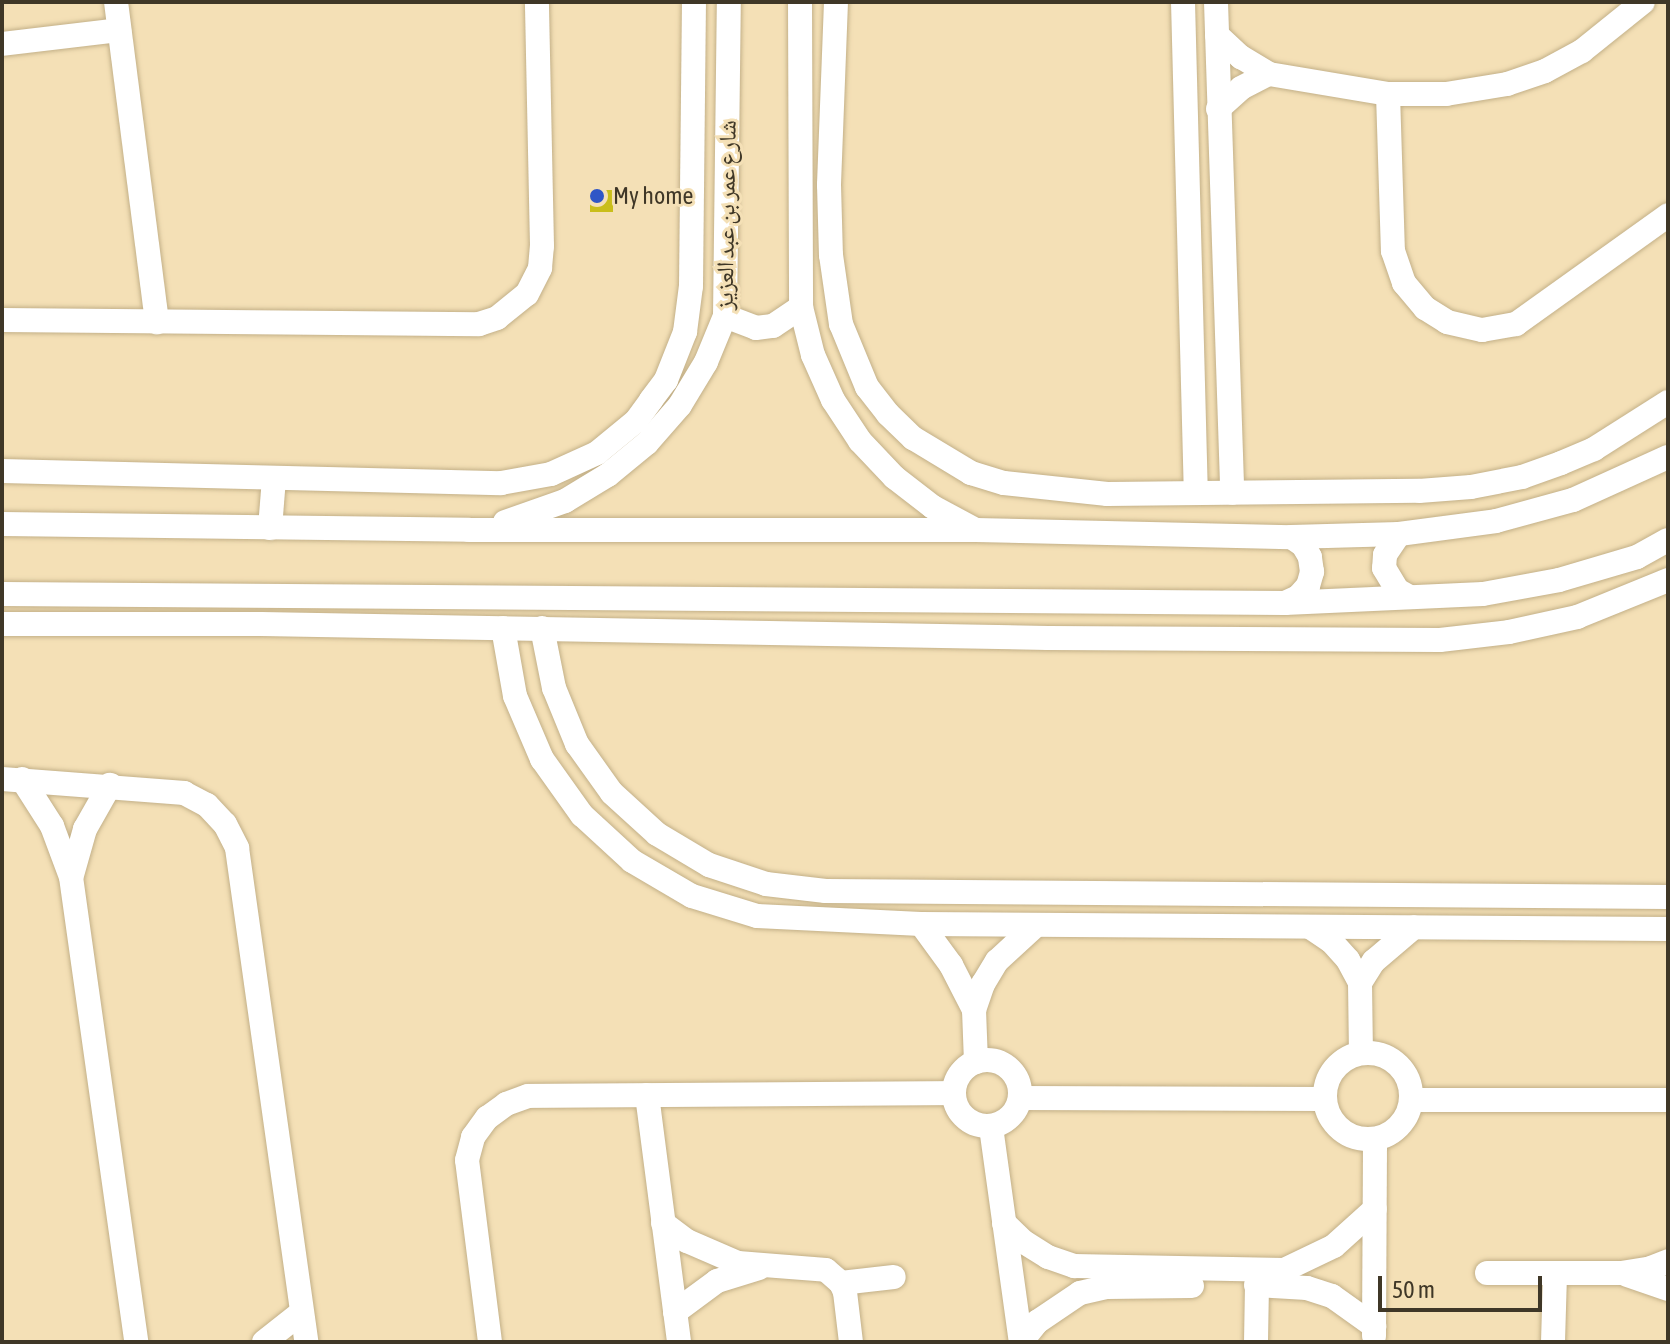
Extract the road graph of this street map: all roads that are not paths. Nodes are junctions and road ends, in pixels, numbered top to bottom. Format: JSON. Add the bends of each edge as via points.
{"nodes":[{"id":1,"x":116,"y":2,"type":"edge"},
{"id":2,"x":537,"y":2,"type":"edge"},
{"id":3,"x":694,"y":2,"type":"edge"},
{"id":4,"x":729,"y":2,"type":"edge"},
{"id":5,"x":800,"y":2,"type":"edge"},
{"id":6,"x":836,"y":2,"type":"edge"},
{"id":7,"x":1183,"y":2,"type":"edge"},
{"id":8,"x":1216,"y":2,"type":"edge"},
{"id":9,"x":1643,"y":2,"type":"edge"},
{"id":10,"x":119,"y":30,"type":"junction"},
{"id":11,"x":1217,"y":35,"type":"junction"},
{"id":12,"x":2,"y":44,"type":"edge"},
{"id":13,"x":1269,"y":74,"type":"junction"},
{"id":14,"x":1388,"y":94,"type":"junction"},
{"id":15,"x":1218,"y":109,"type":"junction"},
{"id":16,"x":829,"y":185,"type":"junction"},
{"id":17,"x":799,"y":186,"type":"junction"},
{"id":18,"x":1668,"y":215,"type":"edge"},
{"id":19,"x":690,"y":216,"type":"junction"},
{"id":20,"x":727,"y":216,"type":"junction"},
{"id":21,"x":801,"y":307,"type":"junction"},
{"id":22,"x":725,"y":316,"type":"junction"},
{"id":23,"x":2,"y":320,"type":"edge"},
{"id":24,"x":157,"y":322,"type":"junction"},
{"id":25,"x":1668,"y":402,"type":"edge"},
{"id":26,"x":1668,"y":457,"type":"edge"},
{"id":27,"x":2,"y":471,"type":"edge"},
{"id":28,"x":274,"y":478,"type":"junction"},
{"id":29,"x":1196,"y":493,"type":"junction"},
{"id":30,"x":1232,"y":493,"type":"junction"},
{"id":31,"x":2,"y":524,"type":"edge"},
{"id":32,"x":270,"y":528,"type":"junction"},
{"id":33,"x":469,"y":530,"type":"junction"},
{"id":34,"x":976,"y":530,"type":"junction"},
{"id":35,"x":1399,"y":534,"type":"junction"},
{"id":36,"x":1291,"y":537,"type":"junction"},
{"id":37,"x":1668,"y":540,"type":"edge"},
{"id":38,"x":1668,"y":580,"type":"edge"},
{"id":39,"x":259,"y":593,"type":"junction"},
{"id":40,"x":2,"y":594,"type":"edge"},
{"id":41,"x":1408,"y":596,"type":"junction"},
{"id":42,"x":732,"y":598,"type":"junction"},
{"id":43,"x":1285,"y":603,"type":"junction"},
{"id":44,"x":2,"y":624,"type":"edge"},
{"id":45,"x":261,"y":624,"type":"junction"},
{"id":46,"x":503,"y":628,"type":"junction"},
{"id":47,"x":542,"y":628,"type":"junction"},
{"id":48,"x":731,"y":631,"type":"junction"},
{"id":49,"x":12,"y":779,"type":"edge"},
{"id":50,"x":110,"y":785,"type":"junction"},
{"id":51,"x":71,"y":877,"type":"junction"},
{"id":52,"x":1668,"y":897,"type":"edge"},
{"id":53,"x":921,"y":924,"type":"junction"},
{"id":54,"x":1036,"y":925,"type":"junction"},
{"id":55,"x":1310,"y":927,"type":"junction"},
{"id":56,"x":1414,"y":927,"type":"junction"},
{"id":57,"x":1668,"y":929,"type":"edge"},
{"id":58,"x":1360,"y":983,"type":"junction"},
{"id":59,"x":974,"y":1010,"type":"junction"},
{"id":60,"x":1361,"y":1053,"type":"junction"},
{"id":61,"x":976,"y":1062,"type":"junction"},
{"id":62,"x":953,"y":1093,"type":"junction"},
{"id":63,"x":647,"y":1095,"type":"junction"},
{"id":64,"x":1020,"y":1098,"type":"junction"},
{"id":65,"x":1324,"y":1099,"type":"junction"},
{"id":66,"x":1411,"y":1100,"type":"junction"},
{"id":67,"x":1668,"y":1100,"type":"edge"},
{"id":68,"x":991,"y":1127,"type":"junction"},
{"id":69,"x":1375,"y":1139,"type":"junction"},
{"id":70,"x":1375,"y":1209,"type":"junction"},
{"id":71,"x":663,"y":1223,"type":"junction"},
{"id":72,"x":1004,"y":1223,"type":"junction"},
{"id":73,"x":1668,"y":1261,"type":"edge"},
{"id":74,"x":765,"y":1267,"type":"junction"},
{"id":75,"x":1487,"y":1273,"type":"dead end"},
{"id":76,"x":1555,"y":1273,"type":"junction"},
{"id":77,"x":1621,"y":1273,"type":"junction"},
{"id":78,"x":894,"y":1277,"type":"dead end"},
{"id":79,"x":841,"y":1283,"type":"junction"},
{"id":80,"x":1257,"y":1285,"type":"junction"},
{"id":81,"x":1668,"y":1289,"type":"edge"},
{"id":82,"x":302,"y":1312,"type":"junction"},
{"id":83,"x":675,"y":1312,"type":"junction"},
{"id":84,"x":1374,"y":1334,"type":"edge"},
{"id":85,"x":136,"y":1342,"type":"edge"},
{"id":86,"x":264,"y":1342,"type":"edge"},
{"id":87,"x":306,"y":1342,"type":"edge"},
{"id":88,"x":490,"y":1342,"type":"edge"},
{"id":89,"x":679,"y":1342,"type":"edge"},
{"id":90,"x":851,"y":1342,"type":"edge"},
{"id":91,"x":1021,"y":1342,"type":"edge"},
{"id":92,"x":1256,"y":1342,"type":"edge"},
{"id":93,"x":1553,"y":1342,"type":"edge"}],
"edges":[{"from":1,"to":10,"type":"street"},
{"from":2,"to":24,"type":"street","via":[[542,246],[534,282],[514,308],[479,324]]},
{"from":3,"to":19,"type":"street"},
{"from":4,"to":20,"type":"street","name":"شارع عمر بن عبد العزيز"},
{"from":5,"to":17,"type":"street"},
{"from":6,"to":16,"type":"street"},
{"from":7,"to":29,"type":"street"},
{"from":8,"to":11,"type":"street"},
{"from":9,"to":14,"type":"street","via":[[1582,51],[1545,71],[1478,90]]},
{"from":10,"to":12,"type":"street"},
{"from":10,"to":24,"type":"street"},
{"from":11,"to":13,"type":"street"},
{"from":11,"to":15,"type":"street"},
{"from":13,"to":14,"type":"street"},
{"from":13,"to":15,"type":"street","via":[[1241,88]]},
{"from":14,"to":18,"type":"street","via":[[1393,251],[1404,283],[1425,308],[1447,322],[1482,330],[1516,324]]},
{"from":15,"to":30,"type":"street"},
{"from":16,"to":17,"type":"street"},
{"from":16,"to":29,"type":"street","via":[[831,255],[841,324],[867,387],[913,438],[971,473],[1004,483],[1107,494]]},
{"from":17,"to":21,"type":"street"},
{"from":19,"to":20,"type":"street"},
{"from":19,"to":28,"type":"street","via":[[691,286],[685,332],[666,380],[636,421],[597,453],[551,474],[501,483]]},
{"from":20,"to":22,"type":"street","name":"شارع عمر بن عبد العزيز"},
{"from":21,"to":22,"type":"street","via":[[789,319],[765,327]]},
{"from":21,"to":34,"type":"street","via":[[813,355],[833,400],[860,441],[933,507]]},
{"from":22,"to":33,"type":"street","name":"شارع عمر بن عبد العزيز","via":[[680,405],[647,443],[565,501]]},
{"from":23,"to":24,"type":"street"},
{"from":25,"to":30,"type":"street","via":[[1594,449],[1522,477],[1419,491]]},
{"from":26,"to":35,"type":"street","via":[[1573,500],[1496,521]]},
{"from":27,"to":28,"type":"street"},
{"from":28,"to":32,"type":"street"},
{"from":29,"to":30,"type":"street"},
{"from":31,"to":32,"type":"street"},
{"from":32,"to":33,"type":"street"},
{"from":33,"to":34,"type":"street"},
{"from":34,"to":36,"type":"street"},
{"from":35,"to":36,"type":"street"},
{"from":35,"to":41,"type":"street","via":[[1390,543],[1384,568],[1397,590]]},
{"from":36,"to":43,"type":"street","via":[[1303,545],[1312,572],[1308,586]]},
{"from":37,"to":41,"type":"street","via":[[1637,557],[1559,580],[1483,594]]},
{"from":38,"to":48,"type":"street","via":[[1577,617],[1440,640]]},
{"from":39,"to":40,"type":"street"},
{"from":39,"to":42,"type":"street"},
{"from":39,"to":45,"type":"street"},
{"from":41,"to":43,"type":"street"},
{"from":42,"to":43,"type":"street"},
{"from":42,"to":48,"type":"street"},
{"from":44,"to":45,"type":"street"},
{"from":45,"to":46,"type":"street"},
{"from":46,"to":47,"type":"street"},
{"from":46,"to":53,"type":"street","via":[[515,696],[542,759],[582,815],[632,861],[692,896],[757,916]]},
{"from":47,"to":48,"type":"street"},
{"from":47,"to":52,"type":"street","via":[[554,688],[577,744],[612,793],[683,850],[723,871],[766,884],[826,891]]},
{"from":49,"to":50,"type":"street"},
{"from":49,"to":51,"type":"street","via":[[52,826]]},
{"from":50,"to":51,"type":"street","via":[[85,829]]},
{"from":50,"to":82,"type":"street","via":[[184,793],[216,815],[237,848]]},
{"from":51,"to":85,"type":"street"},
{"from":53,"to":54,"type":"street"},
{"from":53,"to":59,"type":"street","via":[[951,965]]},
{"from":54,"to":55,"type":"street"},
{"from":54,"to":59,"type":"street","via":[[997,961]]},
{"from":55,"to":56,"type":"street"},
{"from":55,"to":58,"type":"street","via":[[1348,960]]},
{"from":56,"to":57,"type":"street"},
{"from":56,"to":58,"type":"street","via":[[1374,961]]},
{"from":58,"to":60,"type":"street"},
{"from":59,"to":61,"type":"street"},
{"from":60,"to":65,"type":"street","via":[[1334,1069]]},
{"from":60,"to":66,"type":"street","via":[[1391,1059],[1410,1084]]},
{"from":61,"to":62,"type":"street","via":[[958,1077]]},
{"from":61,"to":64,"type":"street","via":[[1004,1065],[1017,1079]]},
{"from":62,"to":63,"type":"street"},
{"from":62,"to":68,"type":"street","via":[[968,1122]]},
{"from":63,"to":71,"type":"street"},
{"from":63,"to":88,"type":"street","via":[[528,1096],[487,1118],[473,1137],[467,1184]]},
{"from":64,"to":65,"type":"street"},
{"from":64,"to":68,"type":"street","via":[[1007,1120]]},
{"from":65,"to":69,"type":"street","via":[[1337,1127],[1355,1138]]},
{"from":66,"to":67,"type":"street"},
{"from":66,"to":69,"type":"street","via":[[1400,1125]]},
{"from":68,"to":72,"type":"street"},
{"from":69,"to":70,"type":"street"},
{"from":70,"to":72,"type":"street","via":[[1334,1246],[1284,1270],[1074,1266],[1048,1257]]},
{"from":70,"to":84,"type":"street"},
{"from":71,"to":74,"type":"street","via":[[711,1254]]},
{"from":71,"to":83,"type":"street"},
{"from":72,"to":91,"type":"street"},
{"from":73,"to":77,"type":"street"},
{"from":74,"to":79,"type":"street","via":[[817,1266]]},
{"from":74,"to":83,"type":"street","via":[[717,1281]]},
{"from":75,"to":76,"type":"street"},
{"from":76,"to":77,"type":"street"},
{"from":76,"to":93,"type":"street"},
{"from":77,"to":81,"type":"street"},
{"from":78,"to":79,"type":"street"},
{"from":79,"to":90,"type":"street"},
{"from":80,"to":84,"type":"street","via":[[1307,1288],[1332,1296]]},
{"from":80,"to":91,"type":"street","via":[[1107,1287],[1080,1293],[1037,1322]]},
{"from":80,"to":92,"type":"street"},
{"from":82,"to":86,"type":"street"},
{"from":82,"to":87,"type":"street"},
{"from":83,"to":89,"type":"street"}]}
